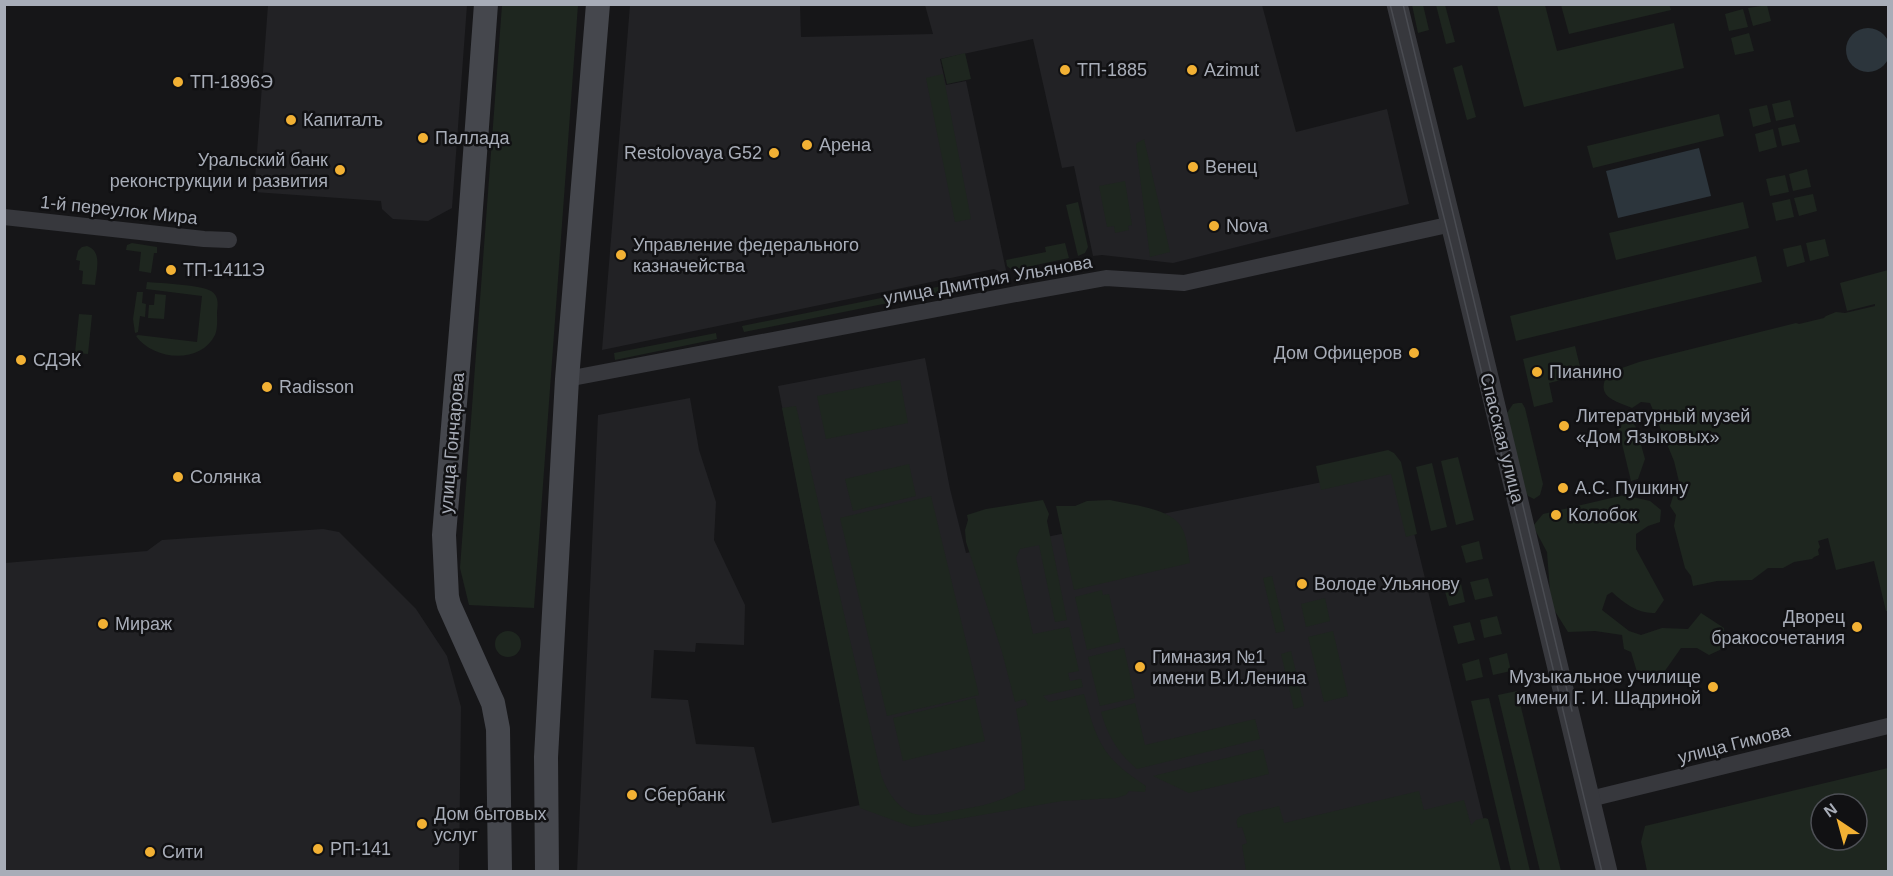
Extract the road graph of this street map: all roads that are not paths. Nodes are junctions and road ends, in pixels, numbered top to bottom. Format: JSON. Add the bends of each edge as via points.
{"nodes":[{"id":1,"x":486,"y":4,"type":"edge"},
{"id":2,"x":598,"y":4,"type":"edge"},
{"id":3,"x":1397,"y":4,"type":"edge"},
{"id":4,"x":4,"y":217,"type":"edge"},
{"id":5,"x":1452,"y":224,"type":"junction"},
{"id":6,"x":230,"y":240,"type":"dead end"},
{"id":7,"x":567,"y":380,"type":"junction"},
{"id":8,"x":1888,"y":726,"type":"edge"},
{"id":9,"x":1590,"y":799,"type":"junction"},
{"id":10,"x":500,"y":872,"type":"edge"},
{"id":11,"x":547,"y":872,"type":"edge"},
{"id":12,"x":1607,"y":872,"type":"edge"}],
"edges":[{"from":1,"to":10,"type":"main road","name":"улица Гончарова","via":[[444,535],[449,605],[493,702],[498,729]]},
{"from":2,"to":7,"type":"main road"},
{"from":3,"to":5,"type":"street","name":"Спасская улица"},
{"from":4,"to":6,"type":"street","name":"1-й переулок Мира"},
{"from":5,"to":7,"type":"street","name":"улица Дмитрия Ульянова","via":[[1184,283],[1106,278]]},
{"from":5,"to":9,"type":"street","name":"Спасская улица"},
{"from":7,"to":11,"type":"main road","via":[[546,758]]},
{"from":8,"to":9,"type":"street","name":"улица Гимова"},
{"from":9,"to":12,"type":"street","name":"Спасская улица"}]}
